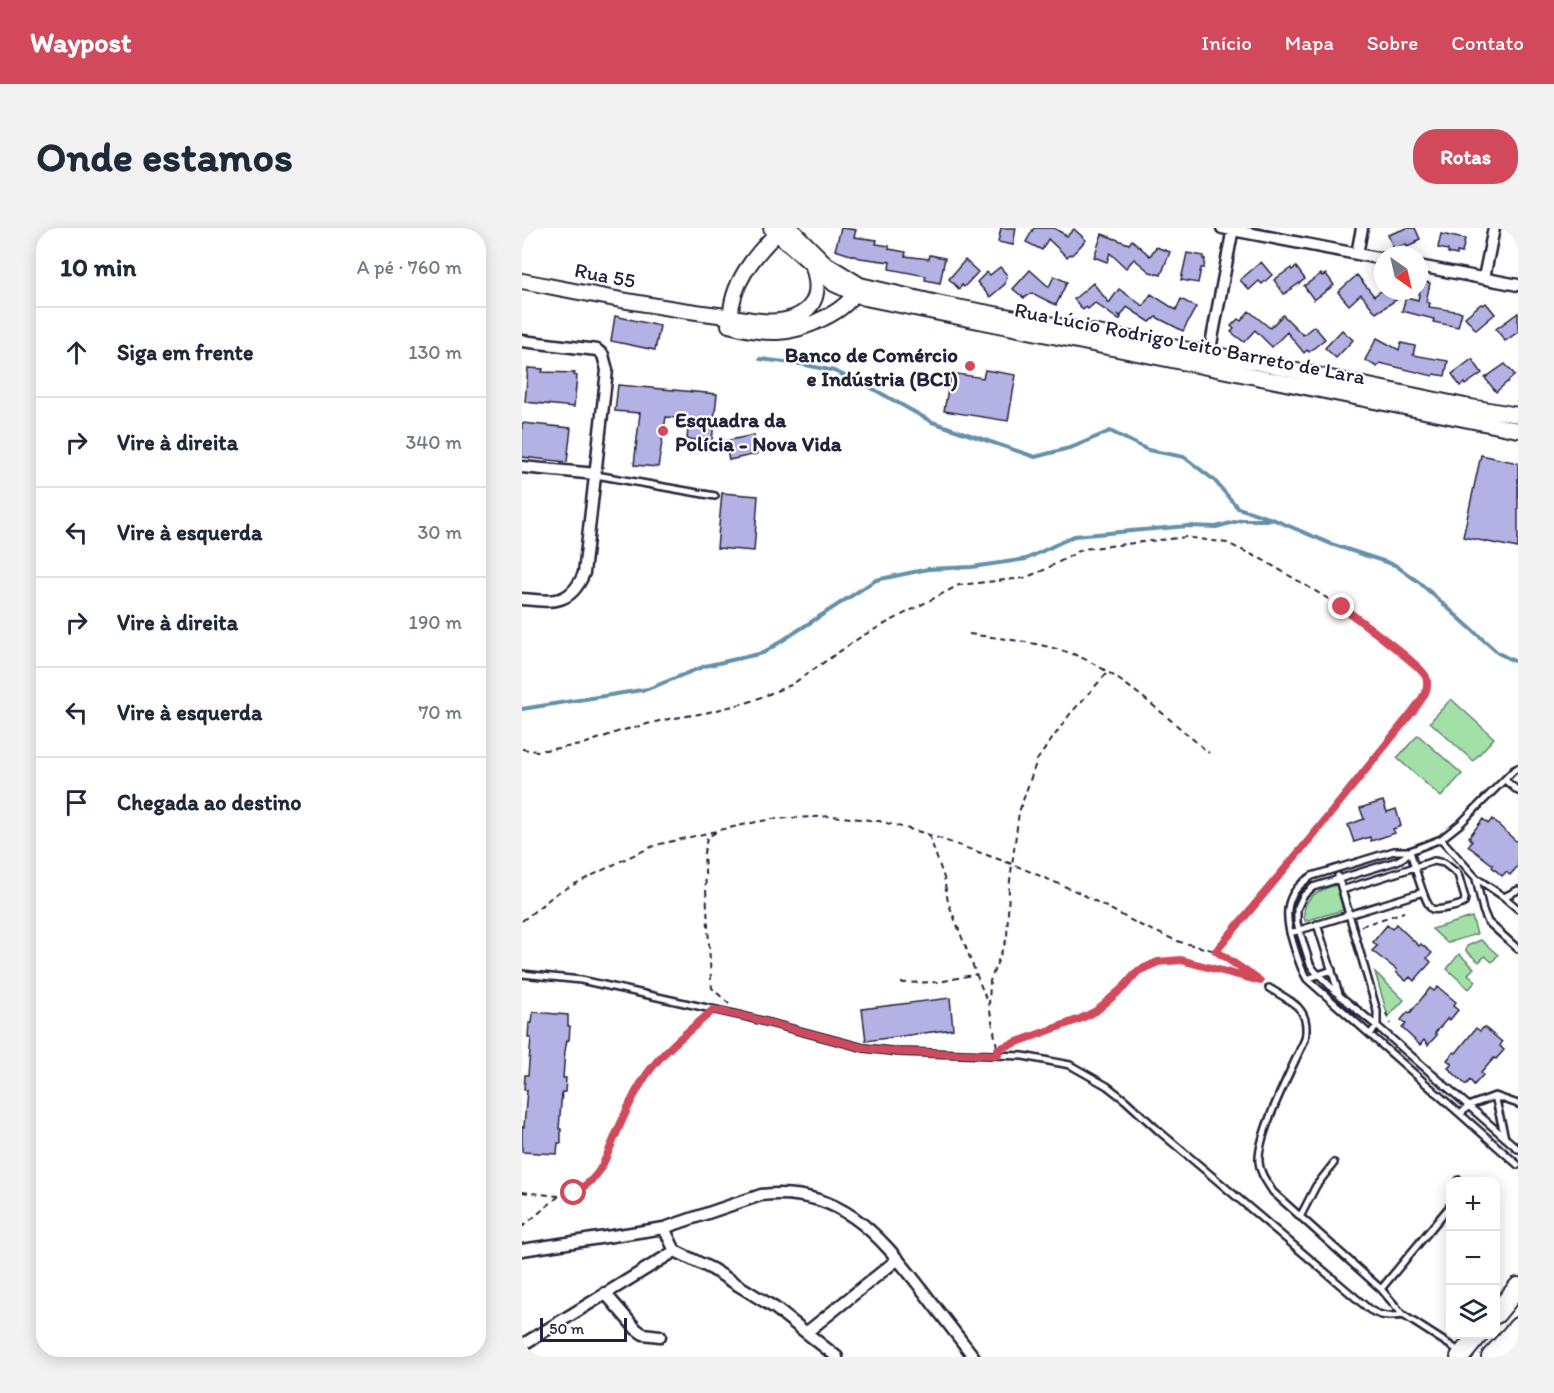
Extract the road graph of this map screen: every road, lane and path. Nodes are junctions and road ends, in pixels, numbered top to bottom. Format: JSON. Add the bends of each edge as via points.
{"nodes":[{"id":1,"x":790,"y":228,"type":"edge"},
{"id":2,"x":1362,"y":228,"type":"edge"},
{"id":3,"x":1494,"y":228,"type":"edge"},
{"id":4,"x":1229,"y":229,"type":"edge"},
{"id":5,"x":777,"y":230,"type":"edge"},
{"id":6,"x":1357,"y":254,"type":"junction"},
{"id":7,"x":1374,"y":257,"type":"edge"},
{"id":8,"x":813,"y":267,"type":"junction"},
{"id":9,"x":1428,"y":268,"type":"edge"},
{"id":10,"x":1484,"y":279,"type":"junction"},
{"id":11,"x":522,"y":281,"type":"edge"},
{"id":12,"x":1518,"y":285,"type":"edge"},
{"id":13,"x":857,"y":290,"type":"junction"},
{"id":14,"x":731,"y":321,"type":"junction"},
{"id":15,"x":522,"y":341,"type":"edge"},
{"id":16,"x":1208,"y":362,"type":"junction"},
{"id":17,"x":1518,"y":415,"type":"edge"},
{"id":18,"x":1518,"y":430,"type":"edge"},
{"id":19,"x":522,"y":467,"type":"edge"},
{"id":20,"x":596,"y":474,"type":"junction"},
{"id":21,"x":716,"y":496,"type":"dead end"},
{"id":22,"x":522,"y":599,"type":"edge"},
{"id":23,"x":969,"y":634,"type":"dead end"},
{"id":24,"x":1108,"y":672,"type":"junction"},
{"id":25,"x":522,"y":749,"type":"edge"},
{"id":26,"x":1209,"y":753,"type":"dead end"},
{"id":27,"x":1518,"y":768,"type":"edge"},
{"id":28,"x":1504,"y":780,"type":"junction"},
{"id":29,"x":1518,"y":791,"type":"edge"},
{"id":30,"x":719,"y":830,"type":"junction"},
{"id":31,"x":929,"y":835,"type":"junction"},
{"id":32,"x":1441,"y":839,"type":"junction"},
{"id":33,"x":1410,"y":851,"type":"junction"},
{"id":34,"x":1012,"y":864,"type":"junction"},
{"id":35,"x":1416,"y":867,"type":"junction"},
{"id":36,"x":1336,"y":869,"type":"junction"},
{"id":37,"x":1339,"y":878,"type":"junction"},
{"id":38,"x":1476,"y":878,"type":"junction"},
{"id":39,"x":1342,"y":890,"type":"junction"},
{"id":40,"x":1518,"y":890,"type":"edge"},
{"id":41,"x":1424,"y":892,"type":"junction"},
{"id":42,"x":1504,"y":897,"type":"junction"},
{"id":43,"x":1518,"y":909,"type":"edge"},
{"id":44,"x":1404,"y":912,"type":"dead end"},
{"id":45,"x":1349,"y":914,"type":"junction"},
{"id":46,"x":522,"y":921,"type":"edge"},
{"id":47,"x":1317,"y":924,"type":"junction"},
{"id":48,"x":1358,"y":927,"type":"dead end"},
{"id":49,"x":1299,"y":930,"type":"junction"},
{"id":50,"x":1290,"y":933,"type":"junction"},
{"id":51,"x":1518,"y":949,"type":"edge"},
{"id":52,"x":1216,"y":951,"type":"junction"},
{"id":53,"x":1332,"y":970,"type":"junction"},
{"id":54,"x":522,"y":974,"type":"edge"},
{"id":55,"x":977,"y":974,"type":"junction"},
{"id":56,"x":1320,"y":975,"type":"junction"},
{"id":57,"x":1307,"y":979,"type":"junction"},
{"id":58,"x":1260,"y":981,"type":"junction"},
{"id":59,"x":901,"y":983,"type":"dead end"},
{"id":60,"x":1269,"y":988,"type":"joint"},
{"id":61,"x":1340,"y":996,"type":"junction"},
{"id":62,"x":990,"y":1006,"type":"junction"},
{"id":63,"x":713,"y":1010,"type":"junction"},
{"id":64,"x":1386,"y":1014,"type":"dead end"},
{"id":65,"x":743,"y":1016,"type":"junction"},
{"id":66,"x":1390,"y":1024,"type":"dead end"},
{"id":67,"x":1377,"y":1026,"type":"junction"},
{"id":68,"x":1371,"y":1034,"type":"junction"},
{"id":69,"x":1495,"y":1096,"type":"junction"},
{"id":70,"x":1518,"y":1104,"type":"edge"},
{"id":71,"x":1468,"y":1106,"type":"junction"},
{"id":72,"x":1461,"y":1114,"type":"junction"},
{"id":73,"x":1505,"y":1138,"type":"junction"},
{"id":74,"x":1518,"y":1149,"type":"edge"},
{"id":75,"x":1334,"y":1162,"type":"dead end"},
{"id":76,"x":1518,"y":1165,"type":"edge"},
{"id":77,"x":522,"y":1192,"type":"edge"},
{"id":78,"x":559,"y":1196,"type":"junction"},
{"id":79,"x":1446,"y":1212,"type":"edge"},
{"id":80,"x":1300,"y":1217,"type":"junction"},
{"id":81,"x":522,"y":1227,"type":"edge"},
{"id":82,"x":664,"y":1228,"type":"junction"},
{"id":83,"x":522,"y":1250,"type":"edge"},
{"id":84,"x":675,"y":1251,"type":"junction"},
{"id":85,"x":898,"y":1259,"type":"junction"},
{"id":86,"x":1518,"y":1287,"type":"edge"},
{"id":87,"x":1381,"y":1289,"type":"junction"},
{"id":88,"x":605,"y":1293,"type":"junction"},
{"id":89,"x":1500,"y":1309,"type":"edge"},
{"id":90,"x":1403,"y":1315,"type":"junction"},
{"id":91,"x":1518,"y":1327,"type":"edge"},
{"id":92,"x":807,"y":1332,"type":"junction"},
{"id":93,"x":660,"y":1336,"type":"dead end"},
{"id":94,"x":1476,"y":1339,"type":"edge"},
{"id":95,"x":522,"y":1345,"type":"edge"},
{"id":96,"x":1462,"y":1355,"type":"edge"},
{"id":97,"x":837,"y":1357,"type":"edge"},
{"id":98,"x":974,"y":1357,"type":"edge"},
{"id":99,"x":1491,"y":1357,"type":"edge"}],
"edges":[{"from":1,"to":13,"type":"street"},
{"from":2,"to":6,"type":"street"},
{"from":3,"to":10,"type":"street"},
{"from":4,"to":6,"type":"street"},
{"from":4,"to":16,"type":"street"},
{"from":5,"to":8,"type":"street"},
{"from":5,"to":14,"type":"street","via":[[740,281],[731,301]]},
{"from":6,"to":7,"type":"street"},
{"from":8,"to":13,"type":"street","via":[[834,284]]},
{"from":8,"to":14,"type":"street","via":[[818,282],[816,296],[800,314],[785,320]]},
{"from":9,"to":10,"type":"street"},
{"from":10,"to":12,"type":"street"},
{"from":11,"to":14,"type":"street","name":"Rua 55"},
{"from":13,"to":14,"type":"street","via":[[837,311],[794,331],[764,332]]},
{"from":13,"to":16,"type":"street","name":"Rua Lúcio Rodrigo Leito Barreto de Lara","via":[[946,305]]},
{"from":15,"to":20,"type":"street","via":[[592,349],[603,355],[607,370]]},
{"from":16,"to":17,"type":"street","name":"Rua Lúcio Rodrigo Leito Barreto de Lara","via":[[1254,362]]},
{"from":16,"to":18,"type":"street","name":"Rua Lúcio Rodrigo Leito Barreto de Lara"},
{"from":19,"to":20,"type":"street"},
{"from":20,"to":21,"type":"lane"},
{"from":20,"to":22,"type":"street","via":[[584,573],[577,589],[562,598]]},
{"from":23,"to":24,"type":"path","via":[[1042,644]]},
{"from":24,"to":26,"type":"path"},
{"from":24,"to":34,"type":"path","via":[[1070,714],[1037,760],[1019,812]]},
{"from":25,"to":52,"type":"path","via":[[537,751],[581,745],[663,720],[749,702],[791,685],[862,636],[959,585],[1024,578],[1083,549],[1105,545],[1186,537],[1227,543],[1342,607],[1415,665],[1426,677],[1426,692]]},
{"from":27,"to":28,"type":"lane"},
{"from":28,"to":29,"type":"lane"},
{"from":28,"to":32,"type":"lane"},
{"from":30,"to":31,"type":"path","via":[[763,820],[832,816],[879,821]]},
{"from":30,"to":46,"type":"path","via":[[656,845],[623,860],[557,893]]},
{"from":30,"to":65,"type":"path","via":[[707,838],[704,853],[712,988]]},
{"from":31,"to":34,"type":"path"},
{"from":31,"to":55,"type":"path","via":[[948,902]]},
{"from":32,"to":33,"type":"lane"},
{"from":32,"to":38,"type":"lane"},
{"from":33,"to":35,"type":"lane"},
{"from":33,"to":36,"type":"lane","via":[[1394,851]]},
{"from":33,"to":37,"type":"lane","via":[[1397,861]]},
{"from":34,"to":52,"type":"path","via":[[1179,942]]},
{"from":34,"to":62,"type":"path","via":[[1007,938],[990,981]]},
{"from":35,"to":39,"type":"lane"},
{"from":35,"to":41,"type":"lane"},
{"from":35,"to":41,"type":"lane","via":[[1434,861],[1444,863],[1458,874],[1464,903],[1434,910]]},
{"from":36,"to":37,"type":"lane"},
{"from":36,"to":50,"type":"lane","via":[[1312,876],[1293,893],[1287,912]]},
{"from":37,"to":39,"type":"lane"},
{"from":37,"to":49,"type":"lane","via":[[1313,887],[1302,896],[1297,909]]},
{"from":38,"to":42,"type":"lane"},
{"from":38,"to":51,"type":"lane","via":[[1488,922]]},
{"from":39,"to":45,"type":"lane"},
{"from":40,"to":42,"type":"lane"},
{"from":41,"to":45,"type":"lane"},
{"from":42,"to":43,"type":"lane"},
{"from":44,"to":48,"type":"path"},
{"from":45,"to":47,"type":"lane"},
{"from":45,"to":67,"type":"lane","via":[[1377,1011]]},
{"from":47,"to":49,"type":"lane"},
{"from":47,"to":53,"type":"lane"},
{"from":49,"to":50,"type":"lane"},
{"from":49,"to":56,"type":"lane","via":[[1310,964]]},
{"from":50,"to":57,"type":"lane"},
{"from":52,"to":58,"type":"path"},
{"from":53,"to":56,"type":"lane"},
{"from":53,"to":61,"type":"lane"},
{"from":54,"to":63,"type":"lane","via":[[581,980]]},
{"from":55,"to":59,"type":"path","via":[[939,982]]},
{"from":55,"to":62,"type":"path"},
{"from":56,"to":57,"type":"lane"},
{"from":56,"to":61,"type":"lane"},
{"from":57,"to":68,"type":"lane"},
{"from":58,"to":60,"type":"path"},
{"from":58,"to":62,"type":"path","via":[[1181,960],[1158,962],[1138,971],[1096,1011],[998,1049]]},
{"from":60,"to":80,"type":"lane","via":[[1298,1005],[1308,1026],[1260,1147],[1259,1163],[1274,1192]]},
{"from":61,"to":67,"type":"lane"},
{"from":63,"to":65,"type":"lane"},
{"from":63,"to":78,"type":"path","via":[[650,1070],[597,1175],[574,1193]]},
{"from":64,"to":66,"type":"path"},
{"from":65,"to":90,"type":"lane","via":[[864,1048],[1023,1056],[1070,1065],[1125,1100],[1370,1310],[1379,1316]]},
{"from":67,"to":68,"type":"lane"},
{"from":67,"to":71,"type":"lane"},
{"from":68,"to":72,"type":"lane"},
{"from":69,"to":70,"type":"lane"},
{"from":69,"to":71,"type":"lane"},
{"from":69,"to":73,"type":"lane"},
{"from":71,"to":72,"type":"lane"},
{"from":71,"to":73,"type":"lane"},
{"from":72,"to":76,"type":"lane"},
{"from":73,"to":74,"type":"lane"},
{"from":75,"to":80,"type":"lane"},
{"from":77,"to":78,"type":"path"},
{"from":78,"to":81,"type":"path"},
{"from":79,"to":87,"type":"lane"},
{"from":80,"to":87,"type":"lane"},
{"from":82,"to":83,"type":"street"},
{"from":82,"to":84,"type":"street"},
{"from":82,"to":85,"type":"street","via":[[762,1195],[797,1194],[852,1215]]},
{"from":84,"to":88,"type":"street"},
{"from":84,"to":92,"type":"street","via":[[712,1269]]},
{"from":85,"to":92,"type":"street"},
{"from":85,"to":98,"type":"street"},
{"from":86,"to":89,"type":"highway"},
{"from":87,"to":90,"type":"lane"},
{"from":88,"to":93,"type":"street","via":[[636,1329]]},
{"from":88,"to":95,"type":"street"},
{"from":90,"to":96,"type":"lane"},
{"from":91,"to":99,"type":"highway"},
{"from":92,"to":97,"type":"street"},
{"from":94,"to":96,"type":"highway"}]}
